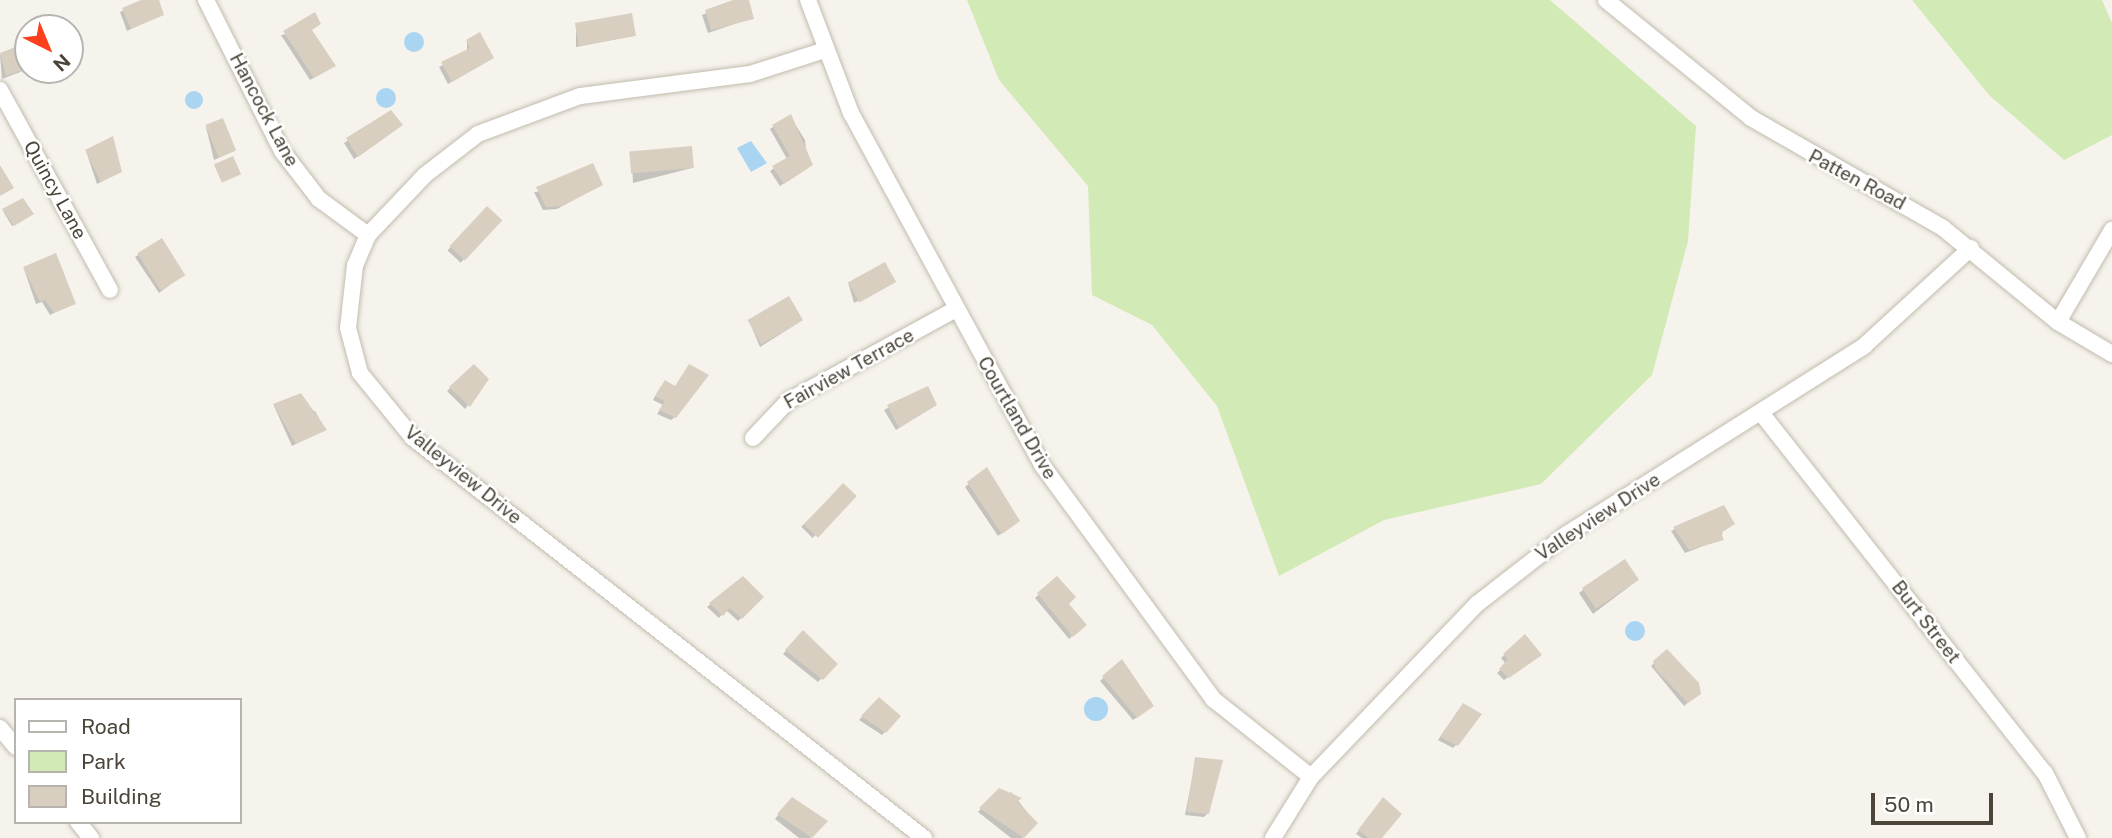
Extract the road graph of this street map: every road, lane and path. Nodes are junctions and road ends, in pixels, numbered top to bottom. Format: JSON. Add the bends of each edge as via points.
{"nodes":[{"id":1,"x":206,"y":0,"type":"edge"},
{"id":2,"x":808,"y":0,"type":"edge"},
{"id":3,"x":1606,"y":0,"type":"edge"},
{"id":4,"x":825,"y":50,"type":"junction"},
{"id":5,"x":0,"y":90,"type":"edge"},
{"id":6,"x":2112,"y":230,"type":"edge"},
{"id":7,"x":368,"y":235,"type":"junction"},
{"id":8,"x":1971,"y":248,"type":"junction"},
{"id":9,"x":110,"y":290,"type":"dead end"},
{"id":10,"x":954,"y":310,"type":"junction"},
{"id":11,"x":2058,"y":323,"type":"junction"},
{"id":12,"x":2112,"y":354,"type":"edge"},
{"id":13,"x":1762,"y":414,"type":"junction"},
{"id":14,"x":753,"y":438,"type":"dead end"},
{"id":15,"x":0,"y":728,"type":"edge"},
{"id":16,"x":14,"y":745,"type":"edge"},
{"id":17,"x":1311,"y":777,"type":"junction"},
{"id":18,"x":80,"y":824,"type":"edge"},
{"id":19,"x":91,"y":838,"type":"edge"},
{"id":20,"x":924,"y":838,"type":"edge"},
{"id":21,"x":1273,"y":838,"type":"edge"},
{"id":22,"x":2078,"y":838,"type":"edge"}],
"edges":[{"from":1,"to":7,"type":"street","name":"Hancock Lane","via":[[282,151],[319,199]]},
{"from":2,"to":4,"type":"street","name":"Courtland Drive"},
{"from":3,"to":8,"type":"street","name":"Patten Road","via":[[1751,118]]},
{"from":4,"to":7,"type":"street","name":"Valleyview Drive","via":[[775,68],[580,96],[514,117],[460,146]]},
{"from":4,"to":10,"type":"street","name":"Courtland Drive"},
{"from":5,"to":9,"type":"street","name":"Quincy Lane"},
{"from":6,"to":11,"type":"street"},
{"from":7,"to":20,"type":"street","name":"Valleyview Drive","via":[[355,265],[348,328],[360,373],[383,406],[413,438]]},
{"from":8,"to":11,"type":"street","name":"Patten Road"},
{"from":8,"to":13,"type":"street","name":"Valleyview Drive","via":[[1864,346]]},
{"from":10,"to":14,"type":"street","name":"Fairview Terrace","via":[[788,401]]},
{"from":10,"to":17,"type":"street","name":"Courtland Drive","via":[[1042,465],[1175,654],[1213,699]]},
{"from":11,"to":12,"type":"street","name":"Patten Road"},
{"from":13,"to":17,"type":"street","name":"Valleyview Drive","via":[[1615,502],[1521,568],[1435,643]]},
{"from":13,"to":22,"type":"street","name":"Burt Street","via":[[2045,773]]},
{"from":15,"to":16,"type":"street"},
{"from":17,"to":21,"type":"street","name":"Valleyview Drive"},
{"from":18,"to":19,"type":"street"}]}
